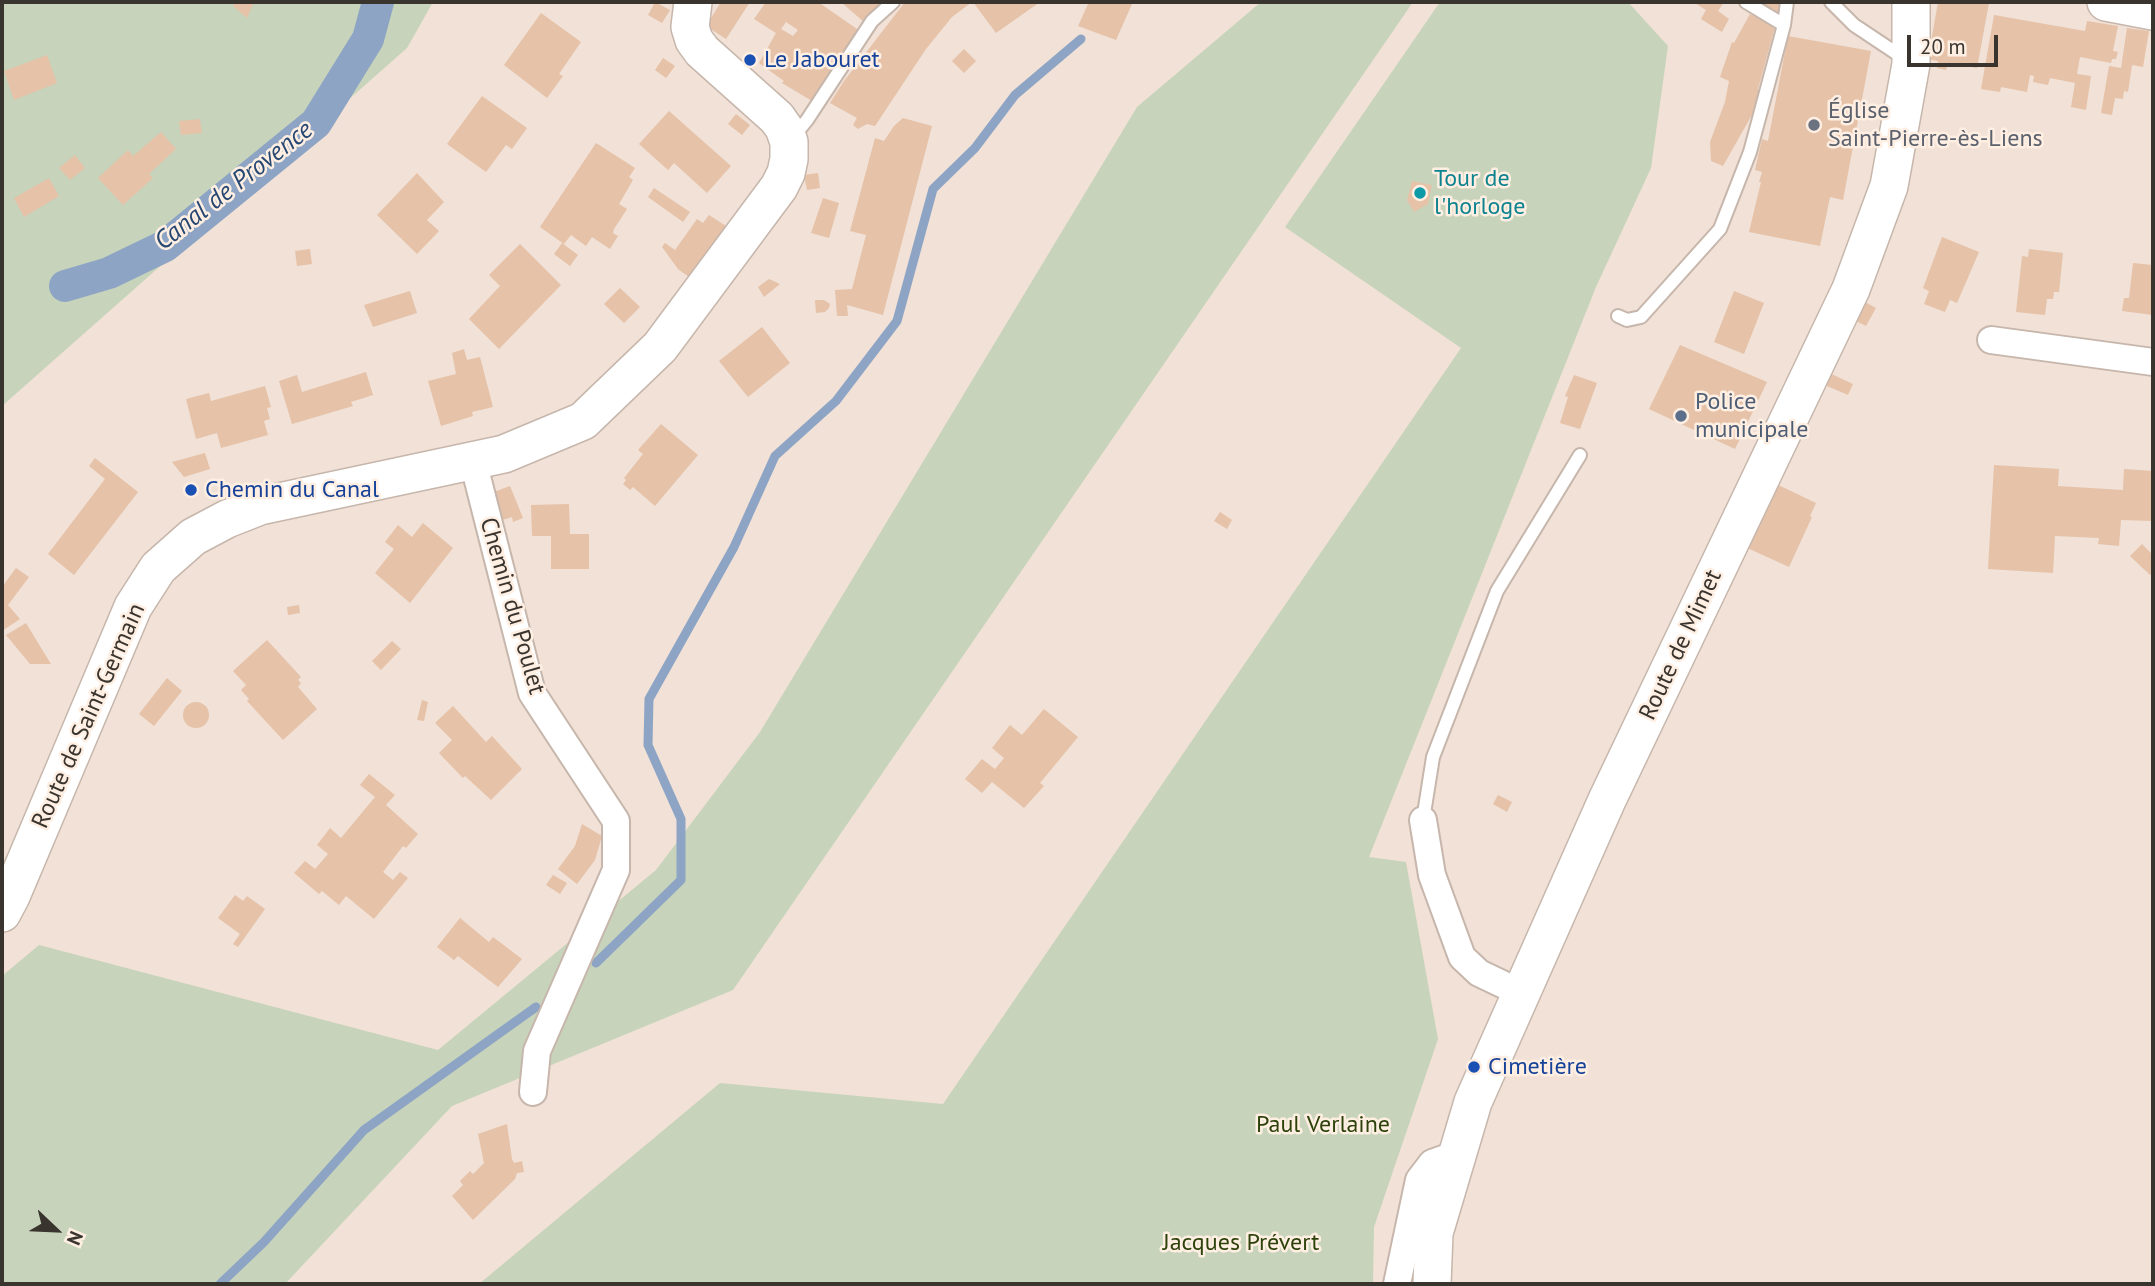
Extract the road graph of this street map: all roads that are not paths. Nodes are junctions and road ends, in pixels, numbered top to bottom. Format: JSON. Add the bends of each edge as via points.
{"nodes":[{"id":1,"x":693,"y":2,"type":"edge"},
{"id":2,"x":893,"y":2,"type":"edge"},
{"id":3,"x":1746,"y":2,"type":"edge"},
{"id":4,"x":1787,"y":2,"type":"edge"},
{"id":5,"x":1831,"y":2,"type":"edge"},
{"id":6,"x":1911,"y":2,"type":"edge"},
{"id":7,"x":2106,"y":2,"type":"edge"},
{"id":8,"x":2153,"y":11,"type":"edge"},
{"id":9,"x":1784,"y":25,"type":"junction"},
{"id":10,"x":1911,"y":64,"type":"junction"},
{"id":11,"x":789,"y":142,"type":"junction"},
{"id":12,"x":1618,"y":316,"type":"dead end"},
{"id":13,"x":1991,"y":340,"type":"dead end"},
{"id":14,"x":2153,"y":362,"type":"edge"},
{"id":15,"x":1580,"y":456,"type":"dead end"},
{"id":16,"x":473,"y":461,"type":"junction"},
{"id":17,"x":1423,"y":820,"type":"joint"},
{"id":18,"x":2,"y":913,"type":"edge"},
{"id":19,"x":1521,"y":993,"type":"junction"},
{"id":20,"x":533,"y":1092,"type":"dead end"},
{"id":21,"x":1455,"y":1163,"type":"junction"},
{"id":22,"x":1397,"y":1284,"type":"edge"},
{"id":23,"x":1432,"y":1284,"type":"edge"}],
"edges":[{"from":1,"to":11,"type":"main road","via":[[690,27],[694,40],[777,118]]},
{"from":2,"to":11,"type":"lane","via":[[872,21]]},
{"from":3,"to":9,"type":"lane"},
{"from":4,"to":9,"type":"lane"},
{"from":5,"to":10,"type":"lane","via":[[1854,25]]},
{"from":6,"to":10,"type":"main road","name":"Route de Mimet"},
{"from":7,"to":8,"type":"main road"},
{"from":9,"to":12,"type":"lane","via":[[1750,152],[1720,229],[1641,317],[1627,320]]},
{"from":10,"to":19,"type":"main road","name":"Route de Mimet","via":[[1889,186],[1851,289]]},
{"from":11,"to":16,"type":"main road","name":"Route de Saint-Germain","via":[[786,173],[779,187],[660,347],[583,421],[503,454]]},
{"from":13,"to":14,"type":"street"},
{"from":15,"to":17,"type":"lane","via":[[1497,590],[1433,757]]},
{"from":16,"to":18,"type":"main road","name":"Route de Saint-Germain","via":[[260,506],[193,537],[158,568],[133,607]]},
{"from":16,"to":20,"type":"street","name":"Chemin du Poulet","via":[[532,693],[616,821],[617,870],[537,1051]]},
{"from":17,"to":19,"type":"street","via":[[1432,875],[1462,957],[1479,973]]},
{"from":19,"to":21,"type":"main road","name":"Route de Mimet","via":[[1473,1101]]},
{"from":21,"to":22,"type":"street","via":[[1443,1159],[1432,1163],[1419,1180]]},
{"from":21,"to":23,"type":"main road","name":"Route de Mimet","via":[[1434,1233]]}]}
